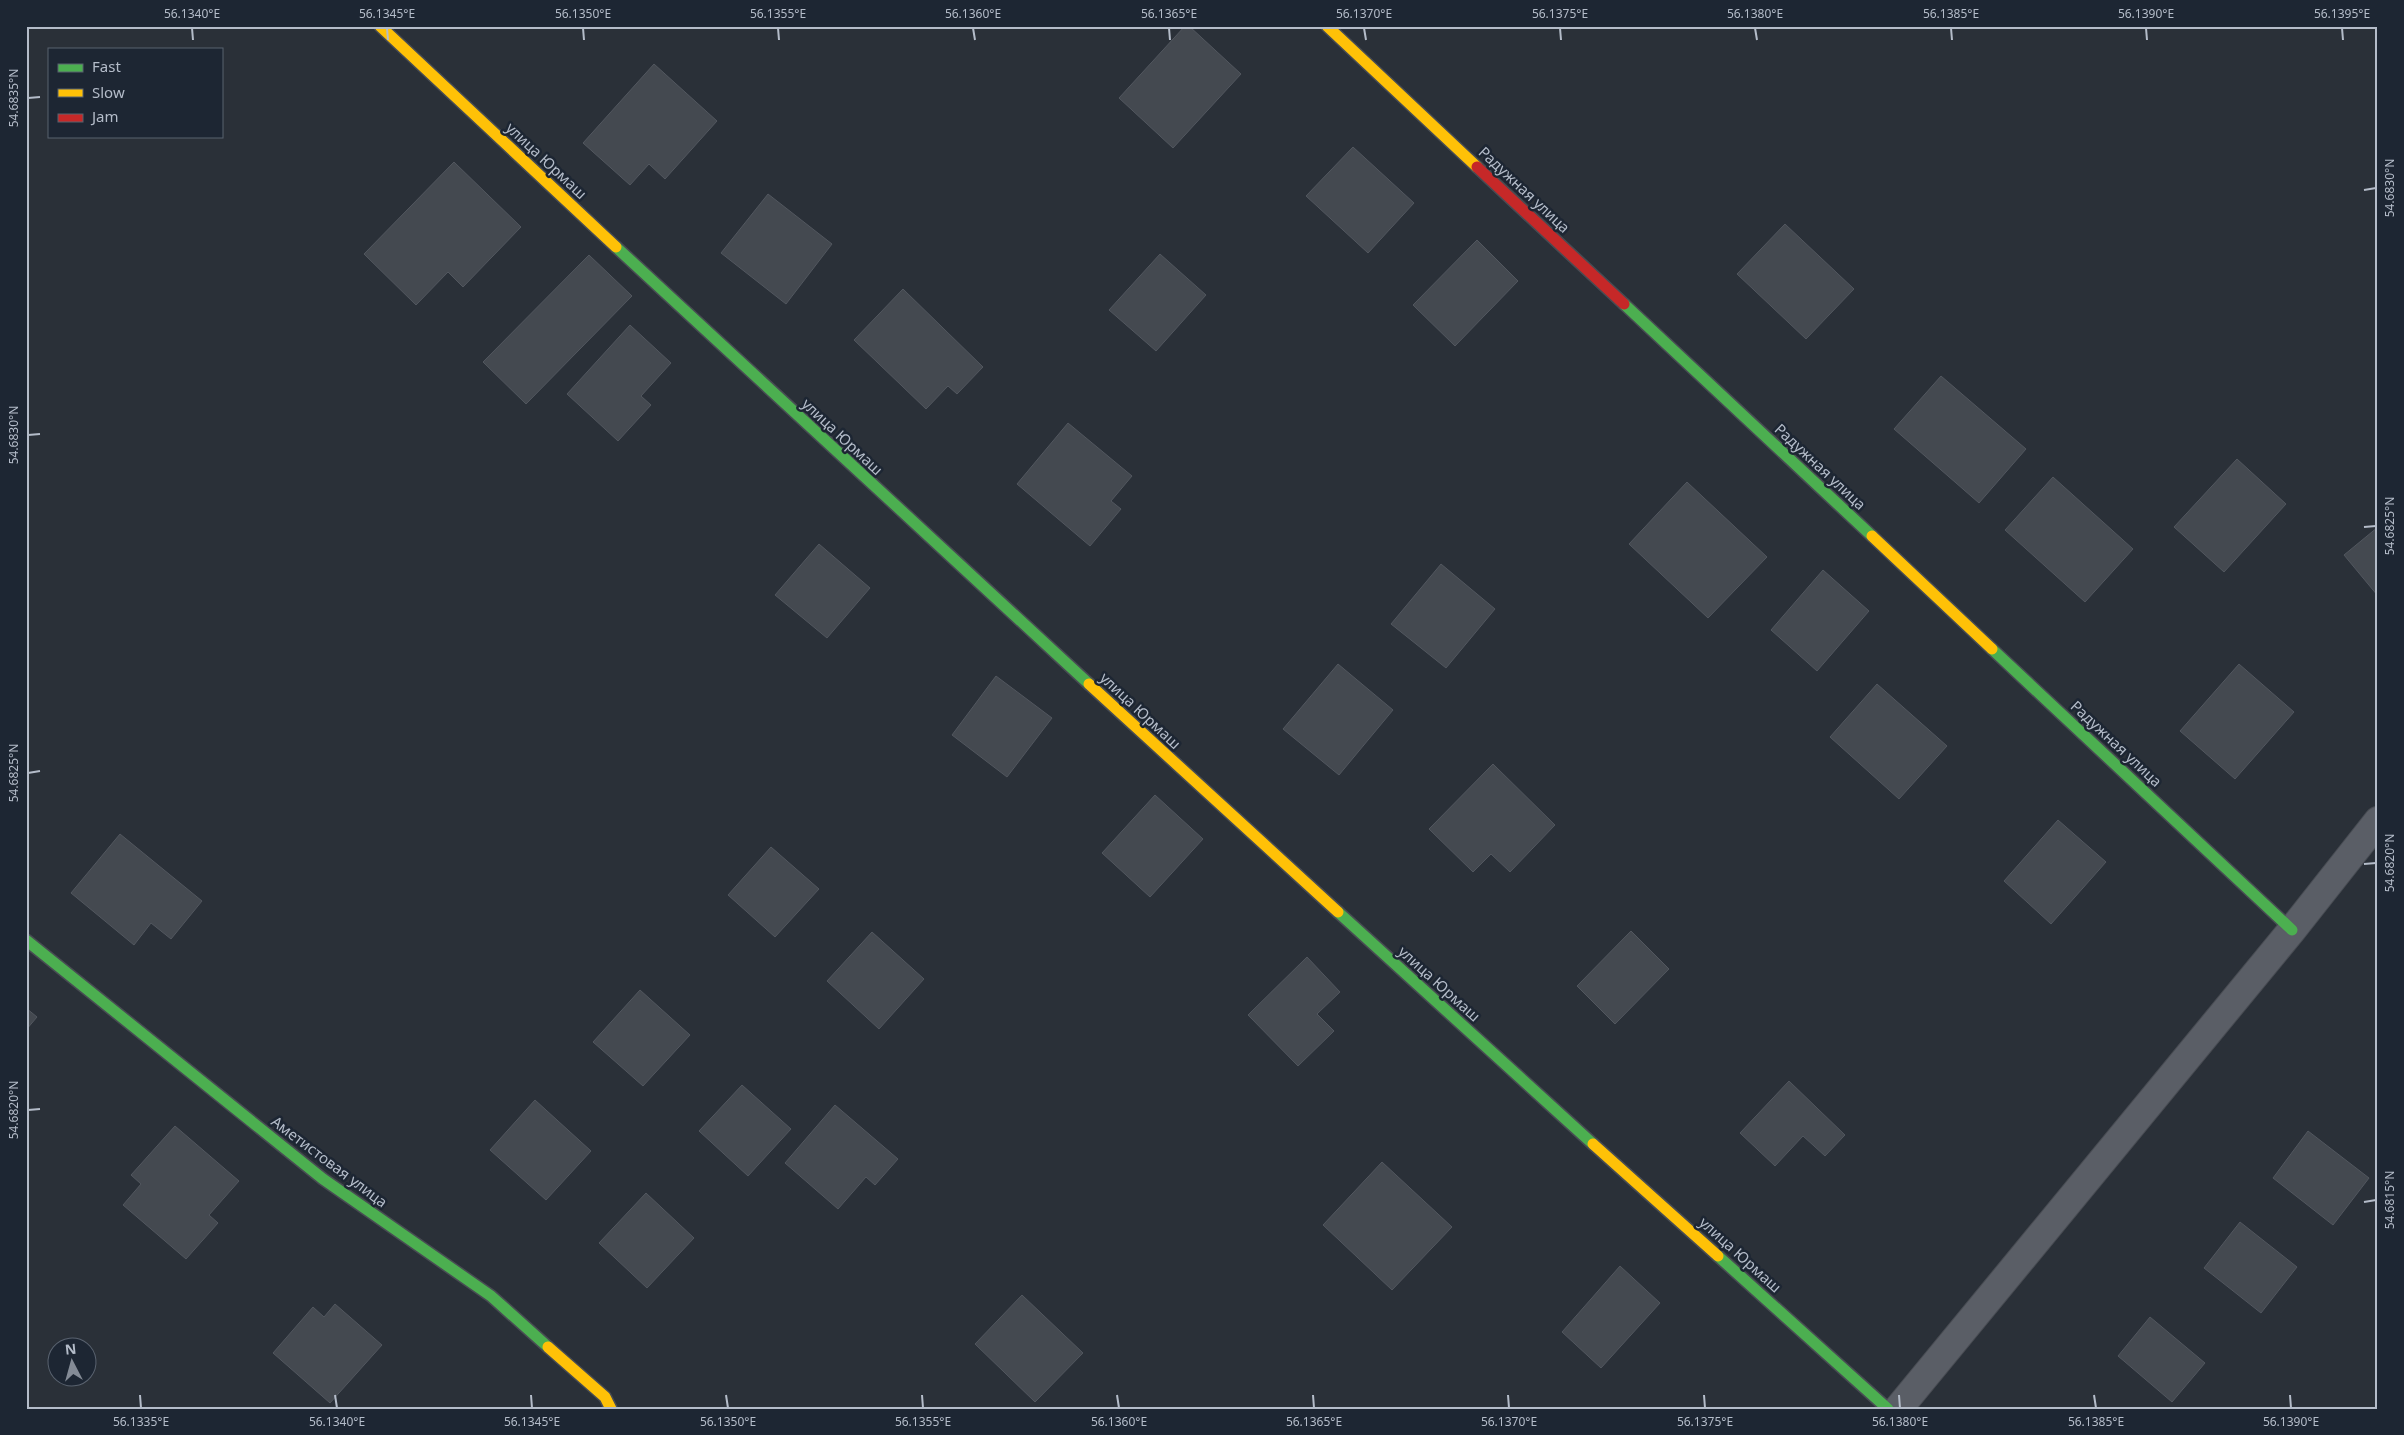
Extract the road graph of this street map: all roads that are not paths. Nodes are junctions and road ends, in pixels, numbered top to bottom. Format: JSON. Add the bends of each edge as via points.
{"nodes":[{"id":1,"x":380,"y":26,"type":"edge"},
{"id":2,"x":1327,"y":26,"type":"edge"},
{"id":3,"x":2378,"y":821,"type":"edge"},
{"id":4,"x":2292,"y":930,"type":"junction"},
{"id":5,"x":26,"y":940,"type":"edge"},
{"id":6,"x":611,"y":1409,"type":"edge"},
{"id":7,"x":1888,"y":1409,"type":"edge"},
{"id":8,"x":1898,"y":1409,"type":"edge"}],
"edges":[{"from":1,"to":7,"type":"street","name":"улица Юрмаш","via":[[858,472],[1395,964]]},
{"from":2,"to":4,"type":"street","name":"Радужная улица"},
{"from":3,"to":4,"type":"street"},
{"from":4,"to":8,"type":"street"},
{"from":5,"to":6,"type":"street","name":"Аметистовая улица","via":[[323,1179],[492,1296],[604,1397]]}]}
